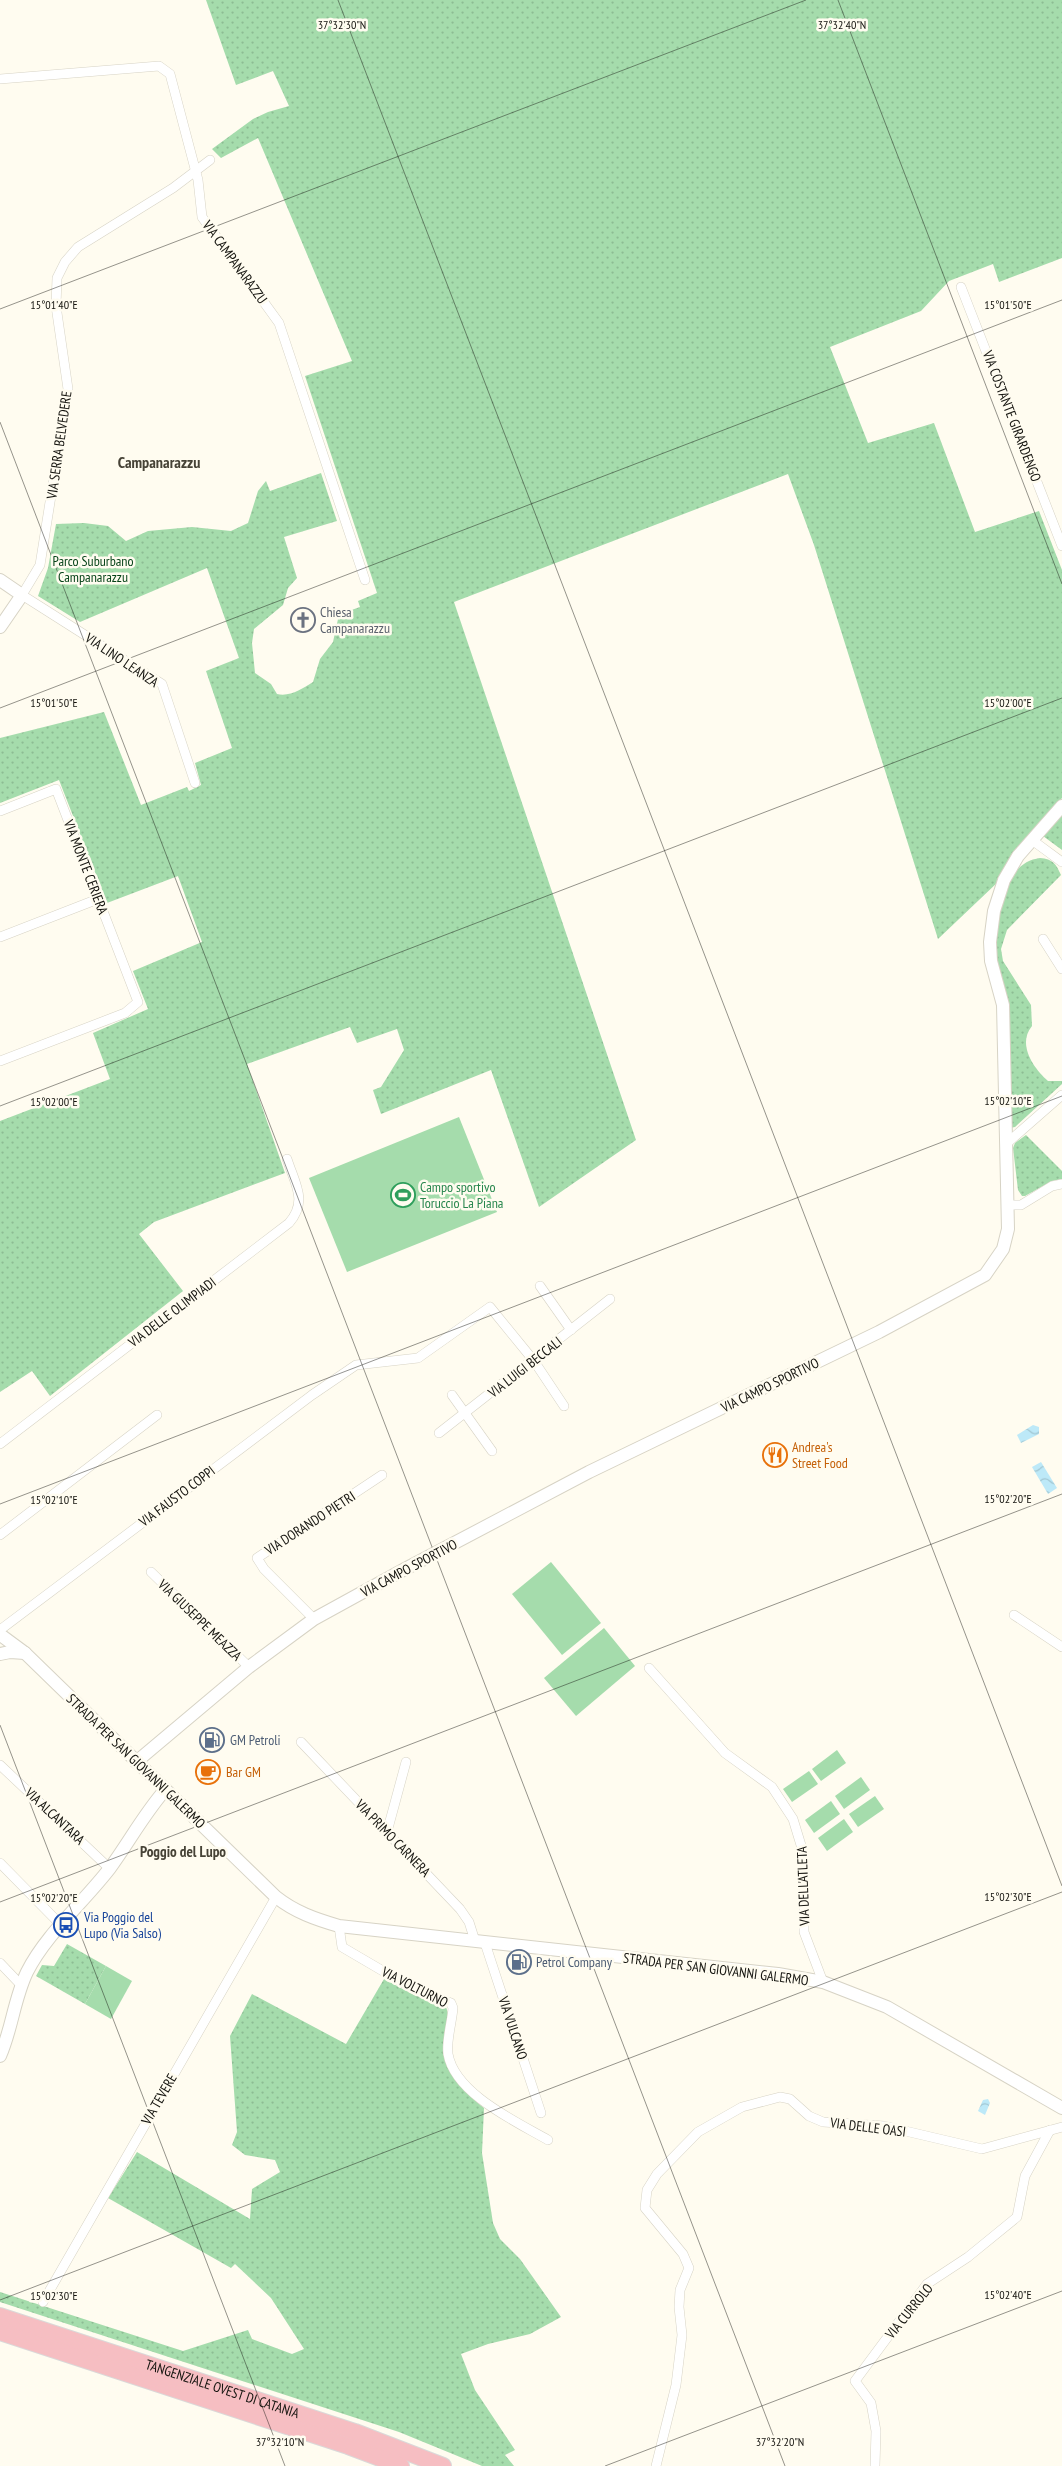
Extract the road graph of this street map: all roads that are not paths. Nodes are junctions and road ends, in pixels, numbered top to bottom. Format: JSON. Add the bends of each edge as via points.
{"nodes":[{"id":1,"x":0,"y":79,"type":"edge"},
{"id":2,"x":210,"y":160,"type":"dead end"},
{"id":3,"x":195,"y":172,"type":"junction"},
{"id":4,"x":961,"y":287,"type":"dead end"},
{"id":5,"x":1062,"y":546,"type":"edge"},
{"id":6,"x":0,"y":580,"type":"edge"},
{"id":7,"x":365,"y":580,"type":"dead end"},
{"id":8,"x":22,"y":595,"type":"junction"},
{"id":9,"x":0,"y":627,"type":"edge"},
{"id":10,"x":195,"y":783,"type":"dead end"},
{"id":11,"x":1062,"y":806,"type":"edge"},
{"id":12,"x":0,"y":811,"type":"edge"},
{"id":13,"x":1032,"y":840,"type":"junction"},
{"id":14,"x":1062,"y":862,"type":"edge"},
{"id":15,"x":98,"y":899,"type":"junction"},
{"id":16,"x":0,"y":937,"type":"edge"},
{"id":17,"x":1043,"y":940,"type":"dead end"},
{"id":18,"x":1062,"y":969,"type":"edge"},
{"id":19,"x":0,"y":1061,"type":"edge"},
{"id":20,"x":1062,"y":1095,"type":"edge"},
{"id":21,"x":1006,"y":1144,"type":"junction"},
{"id":22,"x":287,"y":1159,"type":"dead end"},
{"id":23,"x":1062,"y":1184,"type":"edge"},
{"id":24,"x":1009,"y":1206,"type":"junction"},
{"id":25,"x":540,"y":1286,"type":"dead end"},
{"id":26,"x":610,"y":1299,"type":"dead end"},
{"id":27,"x":572,"y":1330,"type":"junction"},
{"id":28,"x":534,"y":1361,"type":"junction"},
{"id":29,"x":452,"y":1395,"type":"dead end"},
{"id":30,"x":564,"y":1406,"type":"dead end"},
{"id":31,"x":157,"y":1414,"type":"dead end"},
{"id":32,"x":465,"y":1414,"type":"junction"},
{"id":33,"x":438,"y":1433,"type":"dead end"},
{"id":34,"x":0,"y":1444,"type":"edge"},
{"id":35,"x":492,"y":1451,"type":"dead end"},
{"id":36,"x":382,"y":1475,"type":"dead end"},
{"id":37,"x":0,"y":1534,"type":"edge"},
{"id":38,"x":152,"y":1572,"type":"dead end"},
{"id":39,"x":1014,"y":1615,"type":"dead end"},
{"id":40,"x":314,"y":1619,"type":"junction"},
{"id":41,"x":1,"y":1632,"type":"edge"},
{"id":42,"x":1062,"y":1647,"type":"edge"},
{"id":43,"x":0,"y":1650,"type":"edge"},
{"id":44,"x":25,"y":1653,"type":"junction"},
{"id":45,"x":0,"y":1654,"type":"edge"},
{"id":46,"x":249,"y":1667,"type":"junction"},
{"id":47,"x":649,"y":1668,"type":"dead end"},
{"id":48,"x":301,"y":1742,"type":"dead end"},
{"id":49,"x":136,"y":1762,"type":"junction"},
{"id":50,"x":406,"y":1762,"type":"dead end"},
{"id":51,"x":0,"y":1765,"type":"edge"},
{"id":52,"x":165,"y":1790,"type":"junction"},
{"id":53,"x":387,"y":1832,"type":"junction"},
{"id":54,"x":0,"y":1863,"type":"edge"},
{"id":55,"x":110,"y":1868,"type":"junction"},
{"id":56,"x":276,"y":1896,"type":"junction"},
{"id":57,"x":61,"y":1925,"type":"junction"},
{"id":58,"x":339,"y":1926,"type":"junction"},
{"id":59,"x":480,"y":1942,"type":"junction"},
{"id":60,"x":0,"y":1963,"type":"edge"},
{"id":61,"x":823,"y":1982,"type":"junction"},
{"id":62,"x":21,"y":1985,"type":"junction"},
{"id":63,"x":0,"y":2056,"type":"edge"},
{"id":64,"x":1062,"y":2108,"type":"edge"},
{"id":65,"x":541,"y":2113,"type":"dead end"},
{"id":66,"x":1062,"y":2127,"type":"edge"},
{"id":67,"x":1050,"y":2130,"type":"junction"},
{"id":68,"x":548,"y":2140,"type":"dead end"},
{"id":69,"x":43,"y":2302,"type":"dead end"},
{"id":70,"x":0,"y":2316,"type":"edge"},
{"id":71,"x":0,"y":2332,"type":"edge"},
{"id":72,"x":401,"y":2466,"type":"edge"},
{"id":73,"x":443,"y":2466,"type":"edge"},
{"id":74,"x":656,"y":2466,"type":"edge"},
{"id":75,"x":875,"y":2466,"type":"edge"}],
"edges":[{"from":1,"to":3,"type":"street","name":"VIA CAMPANARAZZU","via":[[159,66],[170,74]]},
{"from":2,"to":3,"type":"street","name":"VIA SERRA BELVEDERE"},
{"from":3,"to":7,"type":"street","name":"VIA CAMPANARAZZU","via":[[202,217],[279,323]]},
{"from":3,"to":8,"type":"street","name":"VIA SERRA BELVEDERE","via":[[78,247],[70,254],[57,278],[56,306],[68,389],[40,565]]},
{"from":4,"to":5,"type":"street","name":"VIA COSTANTE GIRARDENGO"},
{"from":6,"to":8,"type":"street"},
{"from":8,"to":9,"type":"street","name":"VIA SERRA BELVEDERE"},
{"from":8,"to":10,"type":"street","name":"VIA LINO LEANZA","via":[[162,684]]},
{"from":11,"to":13,"type":"street","name":"VIA CAMPO SPORTIVO"},
{"from":12,"to":15,"type":"street","name":"VIA MONTE CERIERA","via":[[56,789]]},
{"from":13,"to":14,"type":"street"},
{"from":13,"to":21,"type":"street","name":"VIA CAMPO SPORTIVO","via":[[1004,880],[994,911],[990,942],[991,961],[1003,1005]]},
{"from":15,"to":16,"type":"street"},
{"from":15,"to":19,"type":"street","name":"VIA MONTE CERIERA","via":[[138,1002],[125,1013]]},
{"from":17,"to":18,"type":"street"},
{"from":20,"to":21,"type":"street"},
{"from":21,"to":24,"type":"street","name":"VIA CAMPO SPORTIVO"},
{"from":22,"to":34,"type":"street","name":"VIA DELLE OLIMPIADI","via":[[301,1203],[298,1213],[289,1223]]},
{"from":23,"to":24,"type":"street","via":[[1052,1186],[1021,1205]]},
{"from":24,"to":40,"type":"street","name":"VIA CAMPO SPORTIVO","via":[[1003,1249],[984,1275],[879,1332],[589,1472]]},
{"from":25,"to":27,"type":"street"},
{"from":26,"to":27,"type":"street","name":"VIA LUIGI BECCALI"},
{"from":27,"to":28,"type":"street","name":"VIA LUIGI BECCALI"},
{"from":28,"to":30,"type":"street"},
{"from":28,"to":32,"type":"street","name":"VIA LUIGI BECCALI"},
{"from":28,"to":41,"type":"street","name":"VIA FAUSTO COPPI","via":[[490,1307],[418,1358],[356,1365]]},
{"from":29,"to":32,"type":"street"},
{"from":31,"to":37,"type":"street"},
{"from":32,"to":33,"type":"street","name":"VIA LUIGI BECCALI"},
{"from":32,"to":35,"type":"street"},
{"from":36,"to":40,"type":"street","name":"VIA DORANDO PIETRI","via":[[257,1558]]},
{"from":38,"to":46,"type":"street","name":"VIA GIUSEPPE MEAZZA"},
{"from":39,"to":42,"type":"street"},
{"from":40,"to":46,"type":"street","name":"VIA CAMPO SPORTIVO"},
{"from":41,"to":43,"type":"street"},
{"from":41,"to":44,"type":"street","name":"STRADA PER SAN GIOVANNI GALERMO"},
{"from":44,"to":45,"type":"street"},
{"from":44,"to":49,"type":"street","name":"STRADA PER SAN GIOVANNI GALERMO"},
{"from":46,"to":49,"type":"street","name":"VIA CAMPO SPORTIVO"},
{"from":47,"to":61,"type":"street","name":"VIA DELL'ATLETA","via":[[725,1753],[772,1788],[793,1819],[804,1854],[804,1932]]},
{"from":48,"to":53,"type":"street","name":"VIA PRIMO CARNERA"},
{"from":49,"to":52,"type":"street","name":"STRADA PER SAN GIOVANNI GALERMO"},
{"from":50,"to":53,"type":"street"},
{"from":51,"to":55,"type":"street","name":"VIA ALCANTARA"},
{"from":52,"to":55,"type":"street","via":[[147,1810]]},
{"from":52,"to":56,"type":"street","name":"STRADA PER SAN GIOVANNI GALERMO"},
{"from":53,"to":59,"type":"street","name":"VIA PRIMO CARNERA","via":[[460,1909]]},
{"from":54,"to":57,"type":"street"},
{"from":55,"to":57,"type":"street"},
{"from":56,"to":58,"type":"street","name":"STRADA PER SAN GIOVANNI GALERMO","via":[[290,1908],[313,1919]]},
{"from":56,"to":69,"type":"street","name":"VIA TEVERE"},
{"from":57,"to":62,"type":"street"},
{"from":58,"to":59,"type":"street","name":"STRADA PER SAN GIOVANNI GALERMO"},
{"from":58,"to":68,"type":"street","name":"VIA VOLTURNO","via":[[342,1947],[417,1991],[451,2002],[448,2054],[467,2087],[486,2105]]},
{"from":59,"to":61,"type":"street","name":"STRADA PER SAN GIOVANNI GALERMO","via":[[778,1974]]},
{"from":59,"to":65,"type":"street","name":"VIA VULCANO"},
{"from":60,"to":62,"type":"street"},
{"from":61,"to":64,"type":"street","name":"STRADA PER SAN GIOVANNI GALERMO","via":[[887,2007]]},
{"from":62,"to":63,"type":"street"},
{"from":66,"to":67,"type":"street","name":"VIA DELLE OASI"},
{"from":67,"to":74,"type":"street","name":"VIA DELLE OASI","via":[[982,2149],[884,2126],[822,2122],[809,2116],[790,2098],[780,2098],[742,2106],[698,2132],[657,2174],[647,2190],[645,2208],[683,2254],[689,2268],[680,2290],[678,2307],[682,2335],[676,2384]]},
{"from":67,"to":75,"type":"street","name":"VIA CURROLO","via":[[1025,2176],[1017,2217],[968,2257],[927,2284],[855,2381],[871,2404],[876,2431]]},
{"from":70,"to":73,"type":"highway","name":"TANGENZIALE OVEST DI CATANIA","via":[[354,2432]]},
{"from":71,"to":72,"type":"highway","name":"TANGENZIALE OVEST DI CATANIA"}]}
